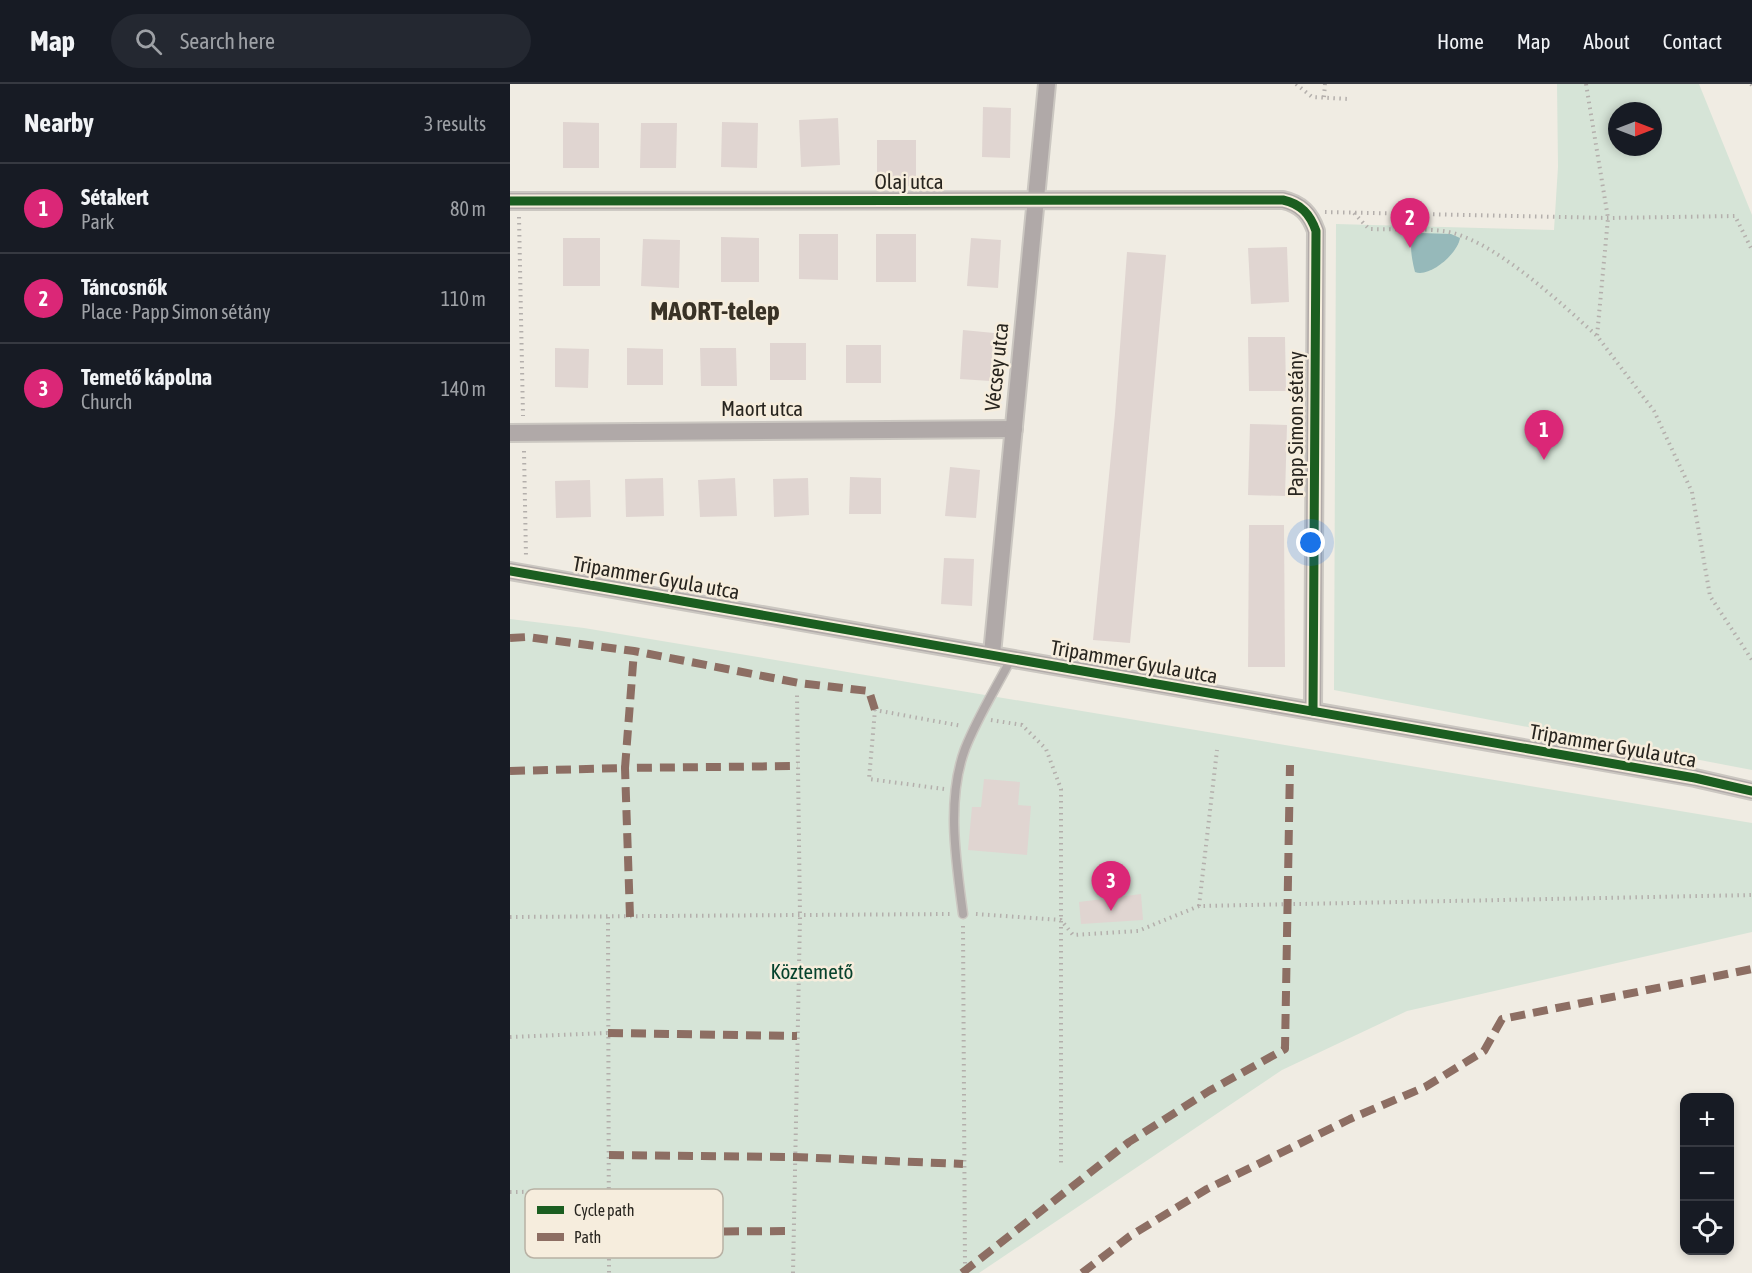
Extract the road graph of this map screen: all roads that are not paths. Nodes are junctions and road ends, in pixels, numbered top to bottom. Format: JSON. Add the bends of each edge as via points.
{"nodes":[{"id":1,"x":1047,"y":84,"type":"edge"},
{"id":2,"x":1036,"y":200,"type":"junction"},
{"id":3,"x":514,"y":201,"type":"edge"},
{"id":4,"x":1306,"y":211,"type":"joint"},
{"id":5,"x":1014,"y":429,"type":"junction"},
{"id":6,"x":517,"y":433,"type":"edge"},
{"id":7,"x":518,"y":573,"type":"edge"},
{"id":8,"x":992,"y":654,"type":"junction"},
{"id":9,"x":1011,"y":659,"type":"junction"},
{"id":10,"x":1313,"y":711,"type":"junction"},
{"id":11,"x":1752,"y":791,"type":"edge"},
{"id":12,"x":963,"y":914,"type":"road end"}],
"edges":[{"from":1,"to":2,"type":"street","name":"Vécsey utca"},
{"from":2,"to":3,"type":"street","name":"Olaj utca"},
{"from":2,"to":4,"type":"street","name":"Olaj utca","via":[[1283,200]]},
{"from":2,"to":5,"type":"street","name":"Vécsey utca"},
{"from":4,"to":10,"type":"street","name":"Papp Simon sétány","via":[[1316,231]]},
{"from":5,"to":6,"type":"street","name":"Maort utca"},
{"from":5,"to":8,"type":"street","name":"Vécsey utca"},
{"from":7,"to":8,"type":"street","name":"Tripammer Gyula utca"},
{"from":8,"to":9,"type":"street","name":"Tripammer Gyula utca"},
{"from":9,"to":10,"type":"street","name":"Tripammer Gyula utca"},
{"from":9,"to":12,"type":"lane","via":[[964,751],[956,790],[955,853]]},
{"from":10,"to":11,"type":"street","name":"Tripammer Gyula utca"}]}
